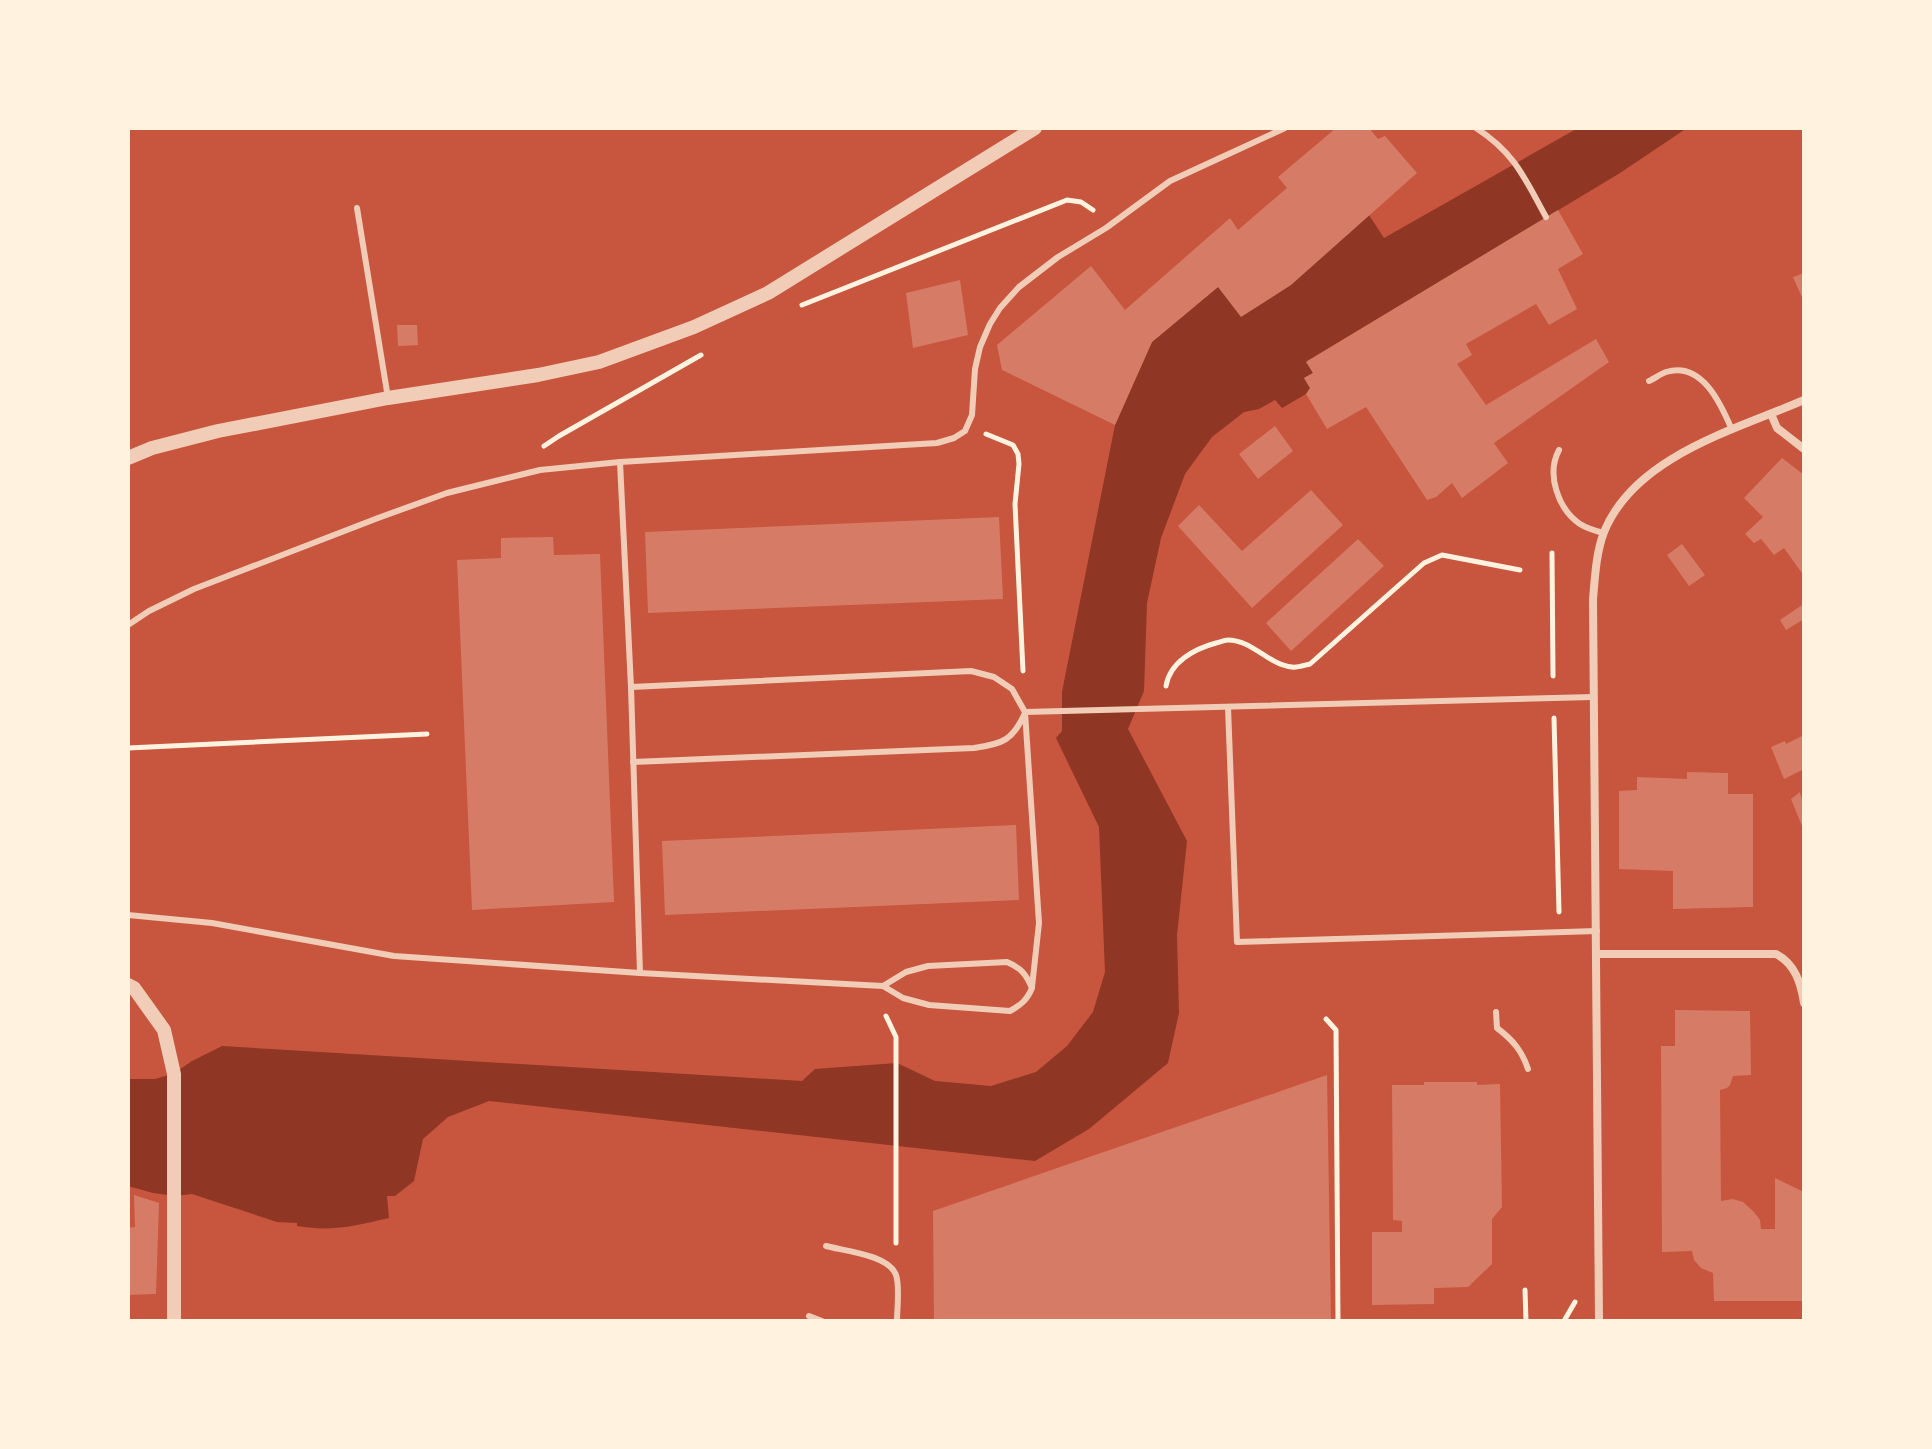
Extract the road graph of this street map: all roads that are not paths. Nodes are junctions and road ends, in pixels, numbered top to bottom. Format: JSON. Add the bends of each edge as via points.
{"nodes":[{"id":1,"x":1035,"y":128,"type":"edge"},
{"id":2,"x":1285,"y":128,"type":"edge"},
{"id":3,"x":1476,"y":128,"type":"edge"},
{"id":4,"x":357,"y":208,"type":"dead end"},
{"id":5,"x":1546,"y":217,"type":"dead end"},
{"id":6,"x":1649,"y":381,"type":"dead end"},
{"id":7,"x":388,"y":398,"type":"junction"},
{"id":8,"x":1804,"y":400,"type":"edge"},
{"id":9,"x":1771,"y":414,"type":"junction"},
{"id":10,"x":1732,"y":430,"type":"junction"},
{"id":11,"x":1804,"y":449,"type":"edge"},
{"id":12,"x":1559,"y":450,"type":"dead end"},
{"id":13,"x":128,"y":458,"type":"edge"},
{"id":14,"x":620,"y":462,"type":"junction"},
{"id":15,"x":1603,"y":533,"type":"junction"},
{"id":16,"x":128,"y":625,"type":"edge"},
{"id":17,"x":631,"y":687,"type":"junction"},
{"id":18,"x":1593,"y":697,"type":"junction"},
{"id":19,"x":1228,"y":707,"type":"junction"},
{"id":20,"x":1025,"y":712,"type":"junction"},
{"id":21,"x":633,"y":762,"type":"junction"},
{"id":22,"x":128,"y":915,"type":"edge"},
{"id":23,"x":1597,"y":931,"type":"junction"},
{"id":24,"x":1597,"y":954,"type":"junction"},
{"id":25,"x":640,"y":973,"type":"junction"},
{"id":26,"x":128,"y":985,"type":"edge"},
{"id":27,"x":883,"y":986,"type":"junction"},
{"id":28,"x":1032,"y":988,"type":"junction"},
{"id":29,"x":1804,"y":1003,"type":"edge"},
{"id":30,"x":1496,"y":1012,"type":"dead end"},
{"id":31,"x":1528,"y":1069,"type":"dead end"},
{"id":32,"x":826,"y":1246,"type":"dead end"},
{"id":33,"x":809,"y":1316,"type":"dead end"},
{"id":34,"x":174,"y":1321,"type":"edge"},
{"id":35,"x":822,"y":1321,"type":"edge"},
{"id":36,"x":897,"y":1321,"type":"edge"},
{"id":37,"x":1599,"y":1321,"type":"edge"}],
"edges":[{"from":1,"to":7,"type":"street","via":[[768,293],[694,327],[599,362]]},
{"from":2,"to":14,"type":"lane","via":[[1170,181],[1019,287],[1000,308],[980,347],[972,415],[965,431],[954,438]]},
{"from":3,"to":5,"type":"lane","via":[[1517,164]]},
{"from":4,"to":7,"type":"lane"},
{"from":6,"to":10,"type":"lane","via":[[1683,370],[1698,377],[1714,393]]},
{"from":7,"to":13,"type":"street","via":[[218,431]]},
{"from":8,"to":9,"type":"street"},
{"from":9,"to":10,"type":"street"},
{"from":9,"to":11,"type":"street","via":[[1777,428]]},
{"from":10,"to":15,"type":"street","via":[[1659,467],[1630,492]]},
{"from":12,"to":15,"type":"lane","via":[[1553,479],[1563,505],[1581,525]]},
{"from":14,"to":16,"type":"lane","via":[[540,470],[447,493],[194,589]]},
{"from":14,"to":17,"type":"lane"},
{"from":15,"to":18,"type":"street","via":[[1593,599]]},
{"from":17,"to":20,"type":"lane","via":[[971,671],[1012,689]]},
{"from":17,"to":21,"type":"lane"},
{"from":18,"to":19,"type":"lane"},
{"from":18,"to":23,"type":"street"},
{"from":19,"to":20,"type":"lane"},
{"from":19,"to":23,"type":"lane","via":[[1237,942]]},
{"from":20,"to":21,"type":"lane","via":[[1017,730],[997,745],[974,748]]},
{"from":20,"to":28,"type":"lane","via":[[1039,923]]},
{"from":21,"to":25,"type":"lane"},
{"from":22,"to":25,"type":"lane","via":[[212,923],[394,956]]},
{"from":23,"to":24,"type":"street"},
{"from":24,"to":29,"type":"street","via":[[1776,954],[1798,978]]},
{"from":24,"to":37,"type":"street"},
{"from":25,"to":27,"type":"lane"},
{"from":26,"to":34,"type":"street","via":[[164,1030],[174,1074]]},
{"from":27,"to":28,"type":"lane","via":[[929,1005],[1010,1011]]},
{"from":27,"to":28,"type":"lane","via":[[928,966],[1007,962],[1026,974]]},
{"from":30,"to":31,"type":"lane","via":[[1497,1028],[1511,1038]]},
{"from":32,"to":36,"type":"lane","via":[[885,1262],[896,1276]]},
{"from":33,"to":35,"type":"lane"}]}
